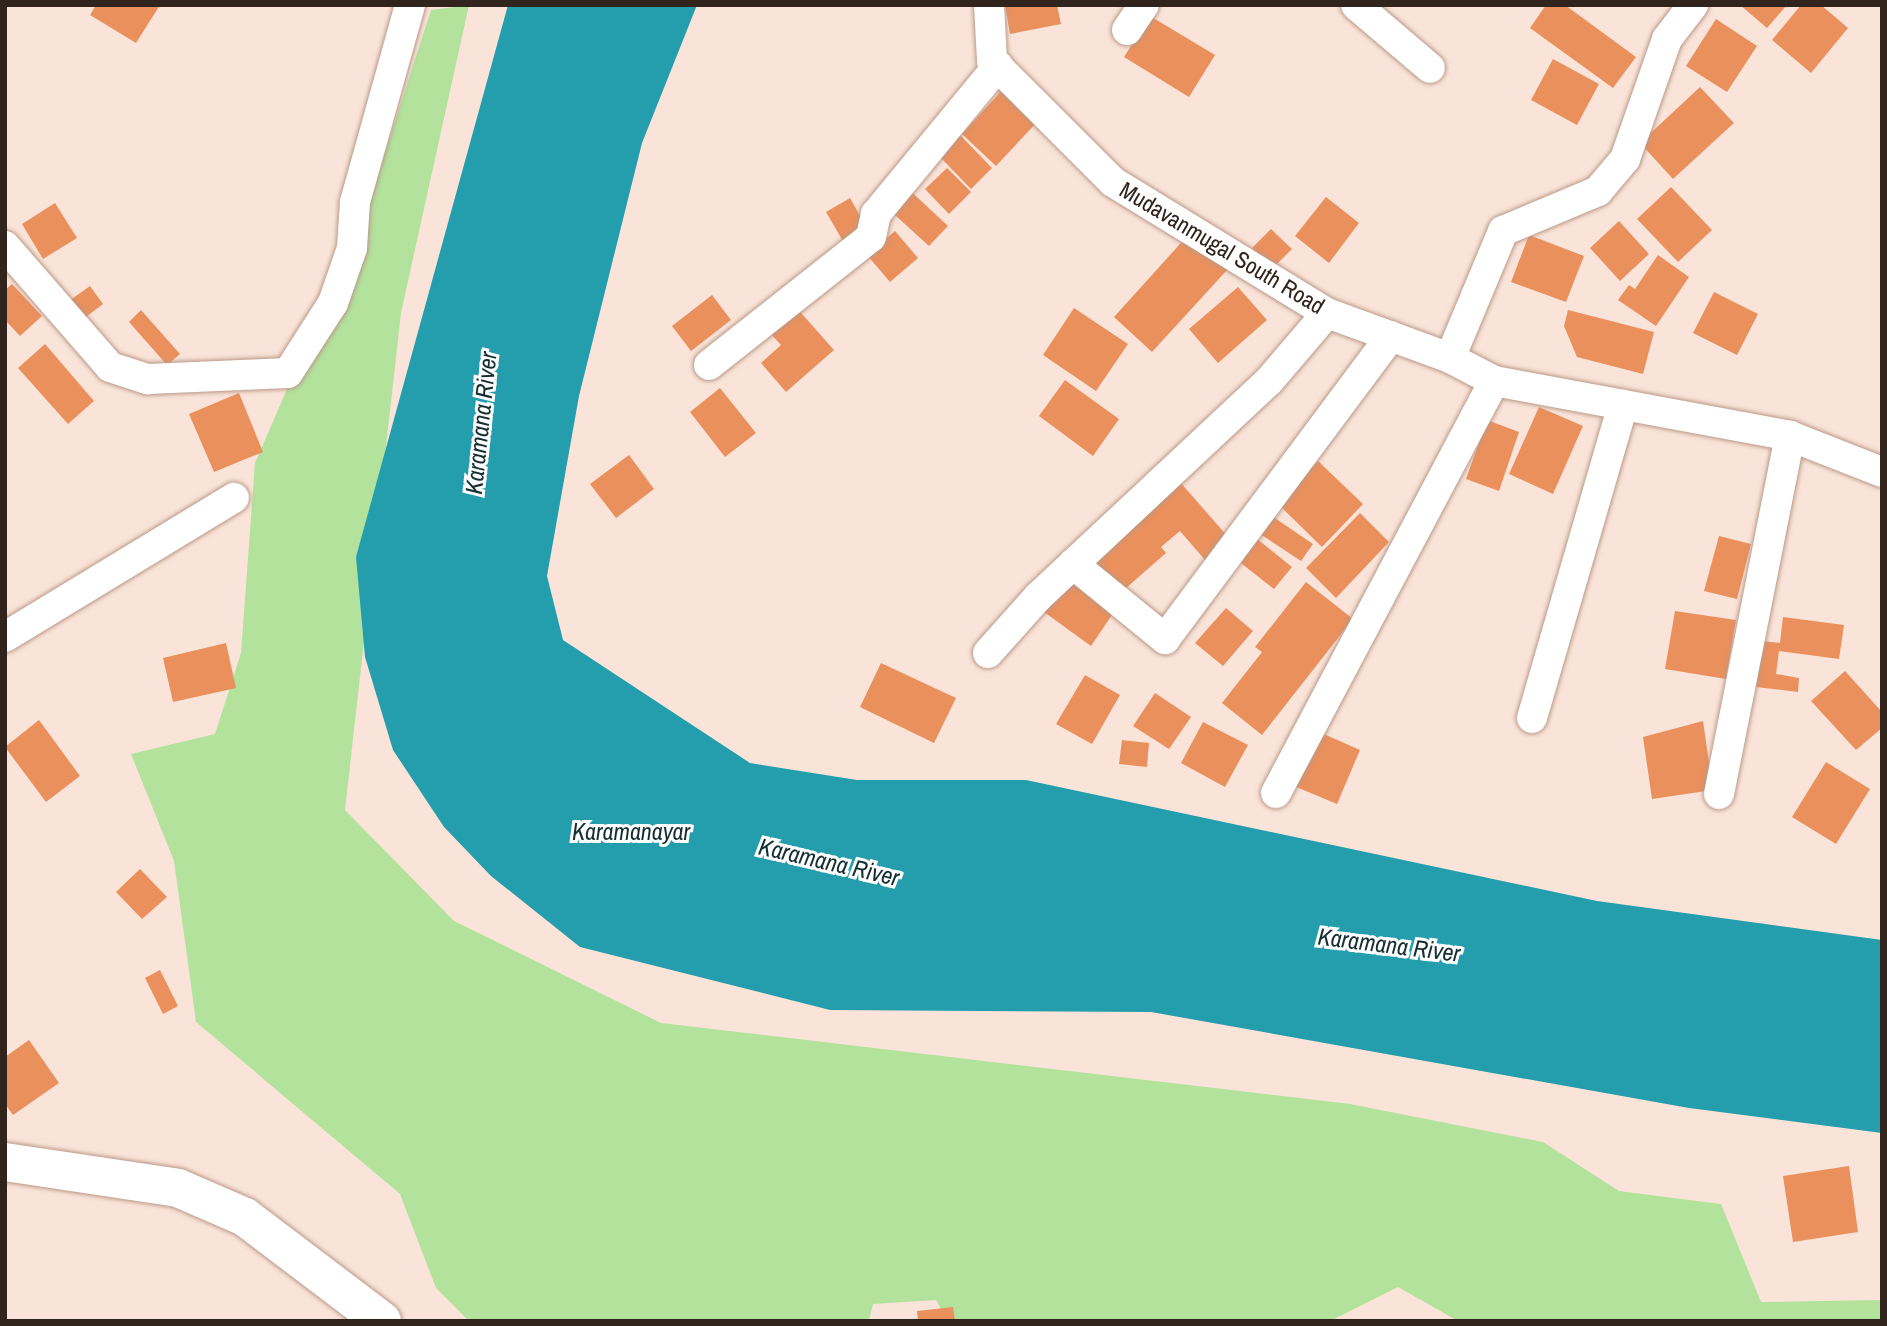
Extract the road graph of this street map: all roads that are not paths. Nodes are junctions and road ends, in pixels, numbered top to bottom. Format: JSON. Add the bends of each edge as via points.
{"nodes":[{"id":1,"x":410,"y":5,"type":"edge"},
{"id":2,"x":989,"y":5,"type":"edge"},
{"id":3,"x":1144,"y":5,"type":"edge"},
{"id":4,"x":1356,"y":5,"type":"edge"},
{"id":5,"x":1693,"y":5,"type":"edge"},
{"id":6,"x":1126,"y":30,"type":"dead end"},
{"id":7,"x":998,"y":66,"type":"junction"},
{"id":8,"x":1430,"y":68,"type":"dead end"},
{"id":9,"x":5,"y":246,"type":"edge"},
{"id":10,"x":1327,"y":313,"type":"junction"},
{"id":11,"x":1391,"y":336,"type":"junction"},
{"id":12,"x":1450,"y":358,"type":"junction"},
{"id":13,"x":709,"y":365,"type":"dead end"},
{"id":14,"x":1494,"y":381,"type":"junction"},
{"id":15,"x":1623,"y":405,"type":"junction"},
{"id":16,"x":1790,"y":436,"type":"junction"},
{"id":17,"x":1875,"y":470,"type":"edge"},
{"id":18,"x":233,"y":498,"type":"dead end"},
{"id":19,"x":1073,"y":564,"type":"junction"},
{"id":20,"x":5,"y":637,"type":"edge"},
{"id":21,"x":988,"y":653,"type":"dead end"},
{"id":22,"x":1532,"y":718,"type":"dead end"},
{"id":23,"x":1276,"y":793,"type":"dead end"},
{"id":24,"x":1719,"y":794,"type":"dead end"},
{"id":25,"x":5,"y":1162,"type":"edge"},
{"id":26,"x":382,"y":1321,"type":"edge"}],
"edges":[{"from":1,"to":9,"type":"street","via":[[355,202],[352,248],[333,303],[288,373],[148,379],[110,367]]},
{"from":2,"to":7,"type":"street","via":[[992,61]]},
{"from":3,"to":6,"type":"street"},
{"from":4,"to":8,"type":"street"},
{"from":5,"to":12,"type":"street","via":[[1667,39],[1625,159],[1598,191],[1503,231]]},
{"from":7,"to":10,"type":"street","name":"Mudavanmugal South Road","via":[[1113,183]]},
{"from":7,"to":13,"type":"street","via":[[876,214],[871,237]]},
{"from":10,"to":11,"type":"street","name":"Mudavanmugal South Road"},
{"from":10,"to":19,"type":"street","via":[[1269,382]]},
{"from":11,"to":12,"type":"street","name":"Mudavanmugal South Road"},
{"from":11,"to":19,"type":"street","via":[[1165,639]]},
{"from":12,"to":14,"type":"street","name":"Mudavanmugal South Road"},
{"from":14,"to":15,"type":"street","name":"Mudavanmugal South Road"},
{"from":14,"to":23,"type":"street"},
{"from":15,"to":16,"type":"street","name":"Mudavanmugal South Road"},
{"from":15,"to":22,"type":"street"},
{"from":16,"to":17,"type":"street","name":"Mudavanmugal South Road"},
{"from":16,"to":24,"type":"street"},
{"from":18,"to":20,"type":"street"},
{"from":19,"to":21,"type":"street"},
{"from":25,"to":26,"type":"street","via":[[178,1188],[245,1217]]}]}
